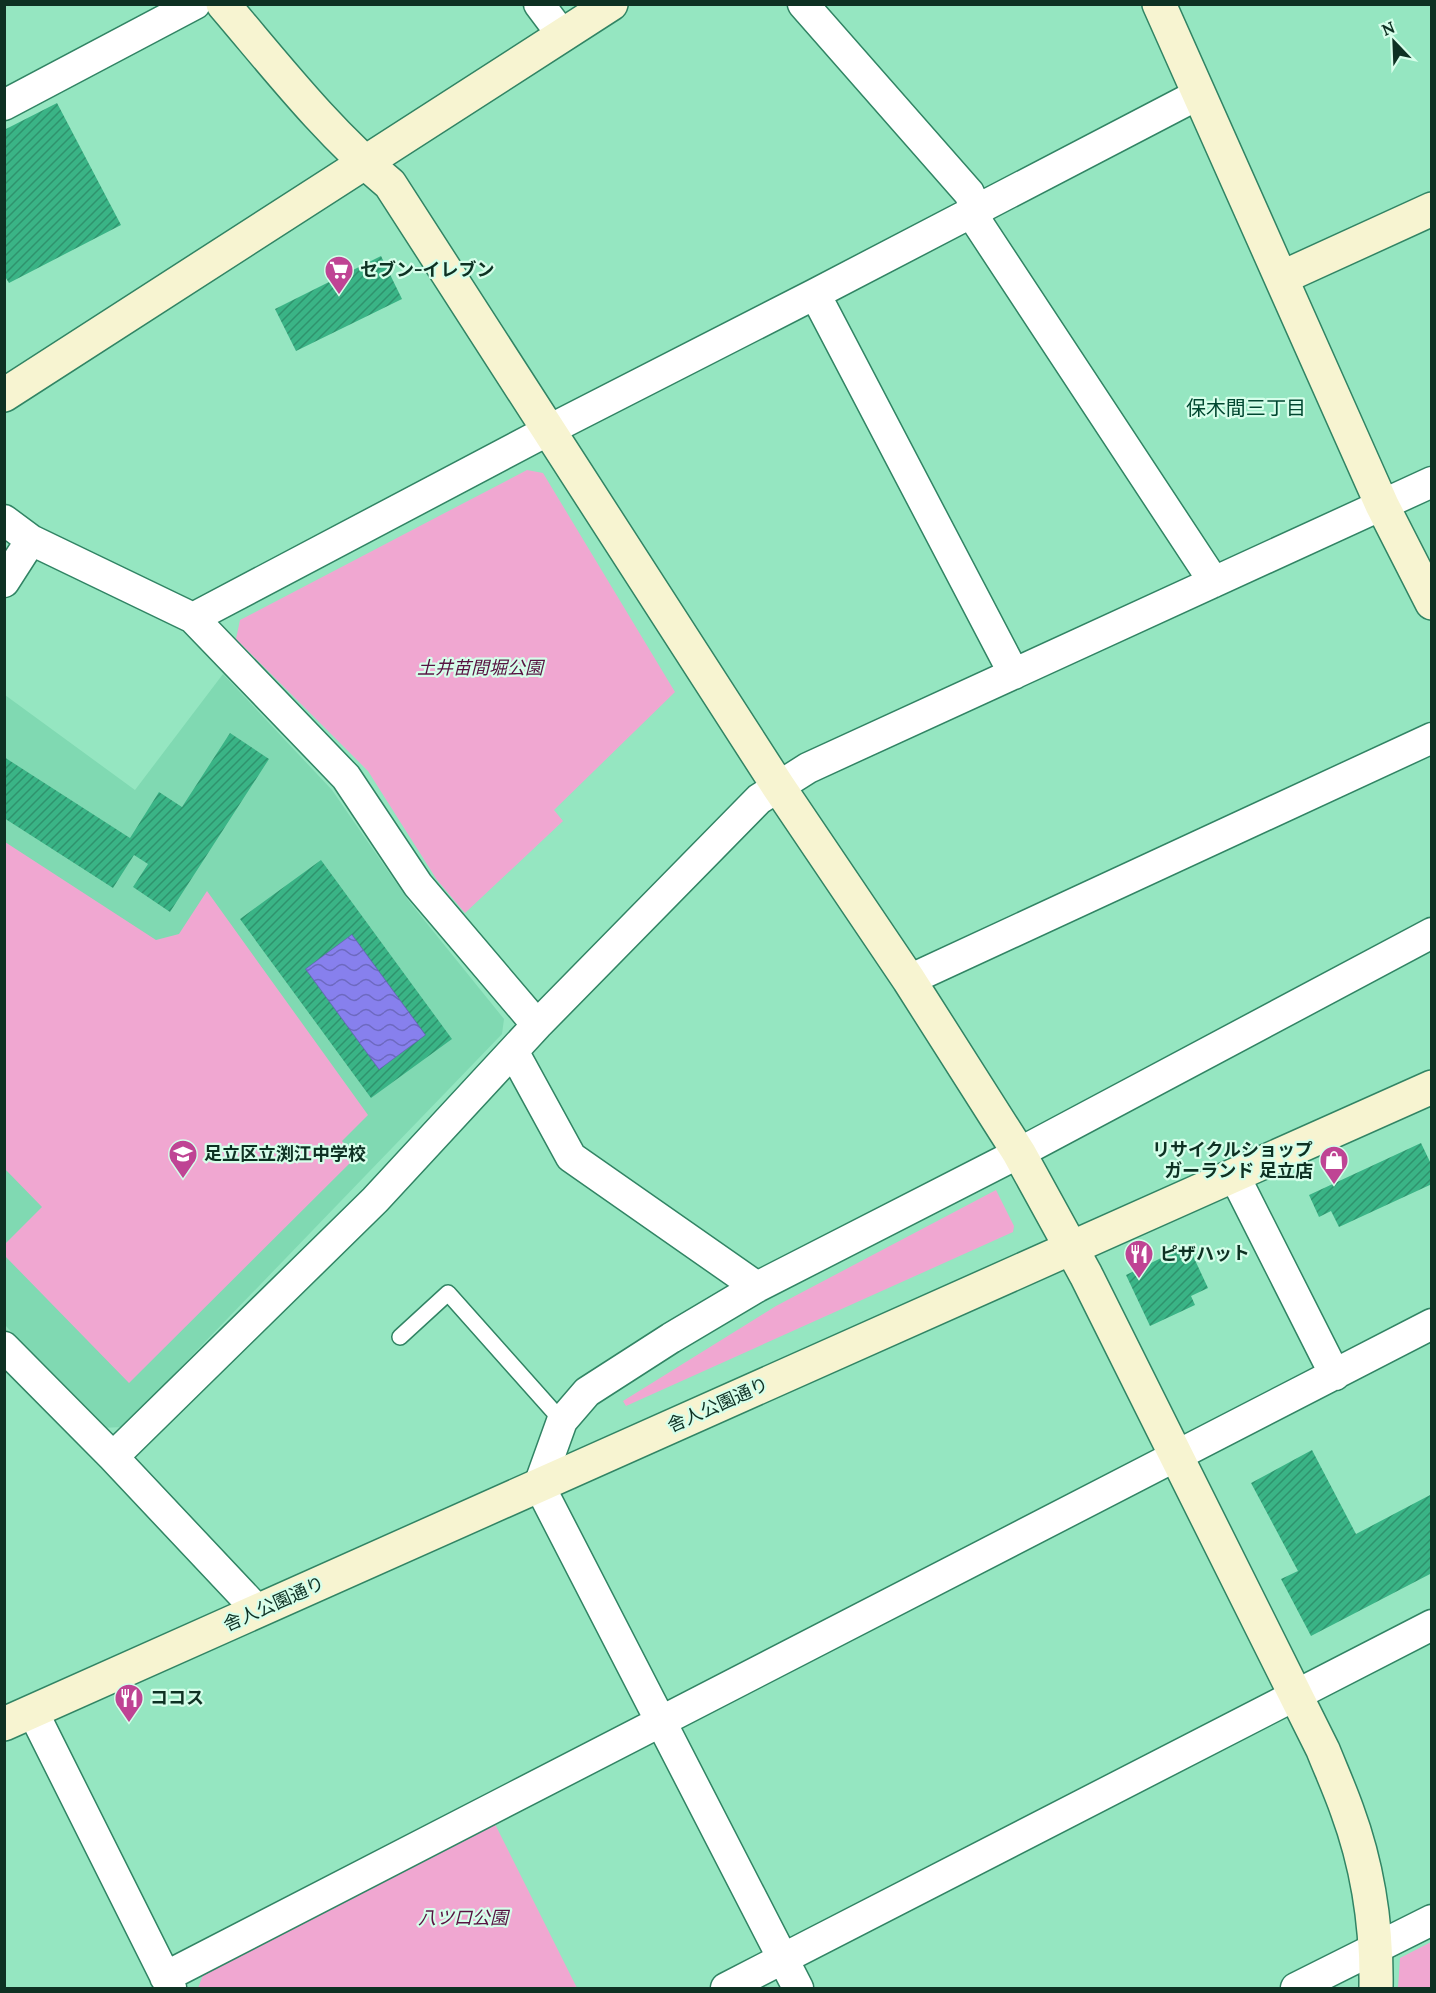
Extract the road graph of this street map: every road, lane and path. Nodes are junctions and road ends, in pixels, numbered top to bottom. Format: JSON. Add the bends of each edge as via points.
{"nodes":[{"id":1,"x":195,"y":4,"type":"edge"},
{"id":2,"x":223,"y":4,"type":"edge"},
{"id":3,"x":538,"y":4,"type":"edge"},
{"id":4,"x":611,"y":4,"type":"edge"},
{"id":5,"x":803,"y":4,"type":"edge"},
{"id":6,"x":1159,"y":4,"type":"edge"},
{"id":7,"x":562,"y":36,"type":"junction"},
{"id":8,"x":1199,"y":94,"type":"junction"},
{"id":9,"x":4,"y":105,"type":"edge"},
{"id":10,"x":365,"y":164,"type":"junction"},
{"id":11,"x":976,"y":208,"type":"junction"},
{"id":12,"x":1431,"y":210,"type":"edge"},
{"id":13,"x":1281,"y":278,"type":"junction"},
{"id":14,"x":815,"y":294,"type":"junction"},
{"id":15,"x":4,"y":395,"type":"edge"},
{"id":16,"x":549,"y":430,"type":"junction"},
{"id":17,"x":1431,"y":482,"type":"edge"},
{"id":18,"x":1382,"y":505,"type":"junction"},
{"id":19,"x":4,"y":520,"type":"edge"},
{"id":20,"x":30,"y":540,"type":"junction"},
{"id":21,"x":4,"y":582,"type":"edge"},
{"id":22,"x":1215,"y":582,"type":"junction"},
{"id":23,"x":1431,"y":603,"type":"edge"},
{"id":24,"x":194,"y":618,"type":"junction"},
{"id":25,"x":1014,"y":674,"type":"junction"},
{"id":26,"x":1431,"y":738,"type":"edge"},
{"id":27,"x":778,"y":786,"type":"junction"},
{"id":28,"x":1431,"y":933,"type":"edge"},
{"id":29,"x":909,"y":980,"type":"junction"},
{"id":30,"x":537,"y":1024,"type":"junction"},
{"id":31,"x":513,"y":1051,"type":"junction"},
{"id":32,"x":1431,"y":1087,"type":"edge"},
{"id":33,"x":1019,"y":1153,"type":"junction"},
{"id":34,"x":1234,"y":1176,"type":"junction"},
{"id":35,"x":1072,"y":1248,"type":"junction"},
{"id":36,"x":757,"y":1287,"type":"junction"},
{"id":37,"x":1431,"y":1324,"type":"edge"},
{"id":38,"x":400,"y":1337,"type":"dead end"},
{"id":39,"x":4,"y":1347,"type":"edge"},
{"id":40,"x":1335,"y":1375,"type":"junction"},
{"id":41,"x":562,"y":1421,"type":"junction"},
{"id":42,"x":1177,"y":1456,"type":"junction"},
{"id":43,"x":113,"y":1457,"type":"junction"},
{"id":44,"x":539,"y":1485,"type":"junction"},
{"id":45,"x":258,"y":1611,"type":"junction"},
{"id":46,"x":1431,"y":1624,"type":"edge"},
{"id":47,"x":1297,"y":1694,"type":"junction"},
{"id":48,"x":19,"y":1718,"type":"edge"},
{"id":49,"x":662,"y":1722,"type":"junction"},
{"id":50,"x":1431,"y":1920,"type":"edge"},
{"id":51,"x":1377,"y":1948,"type":"junction"},
{"id":52,"x":782,"y":1959,"type":"junction"},
{"id":53,"x":168,"y":1983,"type":"edge"},
{"id":54,"x":726,"y":1989,"type":"edge"},
{"id":55,"x":798,"y":1989,"type":"edge"},
{"id":56,"x":1296,"y":1989,"type":"edge"},
{"id":57,"x":1376,"y":1989,"type":"edge"}],
"edges":[{"from":1,"to":9,"type":"street"},
{"from":2,"to":10,"type":"street"},
{"from":3,"to":7,"type":"street"},
{"from":4,"to":7,"type":"street"},
{"from":5,"to":11,"type":"street","via":[[969,193]]},
{"from":6,"to":8,"type":"street"},
{"from":7,"to":10,"type":"street"},
{"from":8,"to":11,"type":"street"},
{"from":8,"to":13,"type":"street"},
{"from":10,"to":15,"type":"street"},
{"from":10,"to":16,"type":"street","via":[[390,184]]},
{"from":11,"to":14,"type":"street"},
{"from":11,"to":22,"type":"street","via":[[979,225]]},
{"from":12,"to":13,"type":"street"},
{"from":13,"to":18,"type":"street"},
{"from":14,"to":16,"type":"street"},
{"from":14,"to":25,"type":"street"},
{"from":16,"to":24,"type":"street"},
{"from":16,"to":27,"type":"street"},
{"from":17,"to":18,"type":"street"},
{"from":18,"to":22,"type":"street"},
{"from":18,"to":23,"type":"street"},
{"from":19,"to":20,"type":"street"},
{"from":20,"to":21,"type":"street"},
{"from":20,"to":24,"type":"street"},
{"from":22,"to":25,"type":"street"},
{"from":24,"to":30,"type":"street","via":[[346,777],[418,885]]},
{"from":25,"to":27,"type":"street","via":[[808,768]]},
{"from":26,"to":29,"type":"street"},
{"from":27,"to":29,"type":"street"},
{"from":27,"to":30,"type":"street","via":[[759,799]]},
{"from":28,"to":33,"type":"street"},
{"from":29,"to":33,"type":"street"},
{"from":30,"to":31,"type":"street"},
{"from":31,"to":36,"type":"street","via":[[571,1157]]},
{"from":31,"to":43,"type":"street","via":[[375,1200]]},
{"from":32,"to":34,"type":"street","name":"舎人公園通り"},
{"from":33,"to":35,"type":"street"},
{"from":33,"to":36,"type":"street"},
{"from":34,"to":35,"type":"street","name":"舎人公園通り"},
{"from":34,"to":40,"type":"street"},
{"from":35,"to":42,"type":"street"},
{"from":35,"to":44,"type":"street","name":"舎人公園通り"},
{"from":36,"to":41,"type":"street","via":[[587,1392]]},
{"from":37,"to":40,"type":"street"},
{"from":38,"to":41,"type":"lane","via":[[448,1293]]},
{"from":39,"to":43,"type":"street"},
{"from":40,"to":42,"type":"street"},
{"from":41,"to":44,"type":"street"},
{"from":42,"to":47,"type":"street"},
{"from":42,"to":49,"type":"street"},
{"from":43,"to":45,"type":"street"},
{"from":44,"to":45,"type":"street","name":"舎人公園通り"},
{"from":44,"to":49,"type":"street"},
{"from":45,"to":48,"type":"street","name":"舎人公園通り"},
{"from":46,"to":47,"type":"street"},
{"from":47,"to":51,"type":"street","via":[[1348,1811],[1365,1868]]},
{"from":47,"to":52,"type":"street"},
{"from":48,"to":53,"type":"street"},
{"from":49,"to":52,"type":"street"},
{"from":49,"to":53,"type":"street"},
{"from":50,"to":51,"type":"street"},
{"from":51,"to":56,"type":"street"},
{"from":51,"to":57,"type":"street"},
{"from":52,"to":54,"type":"street"},
{"from":52,"to":55,"type":"street"}]}
